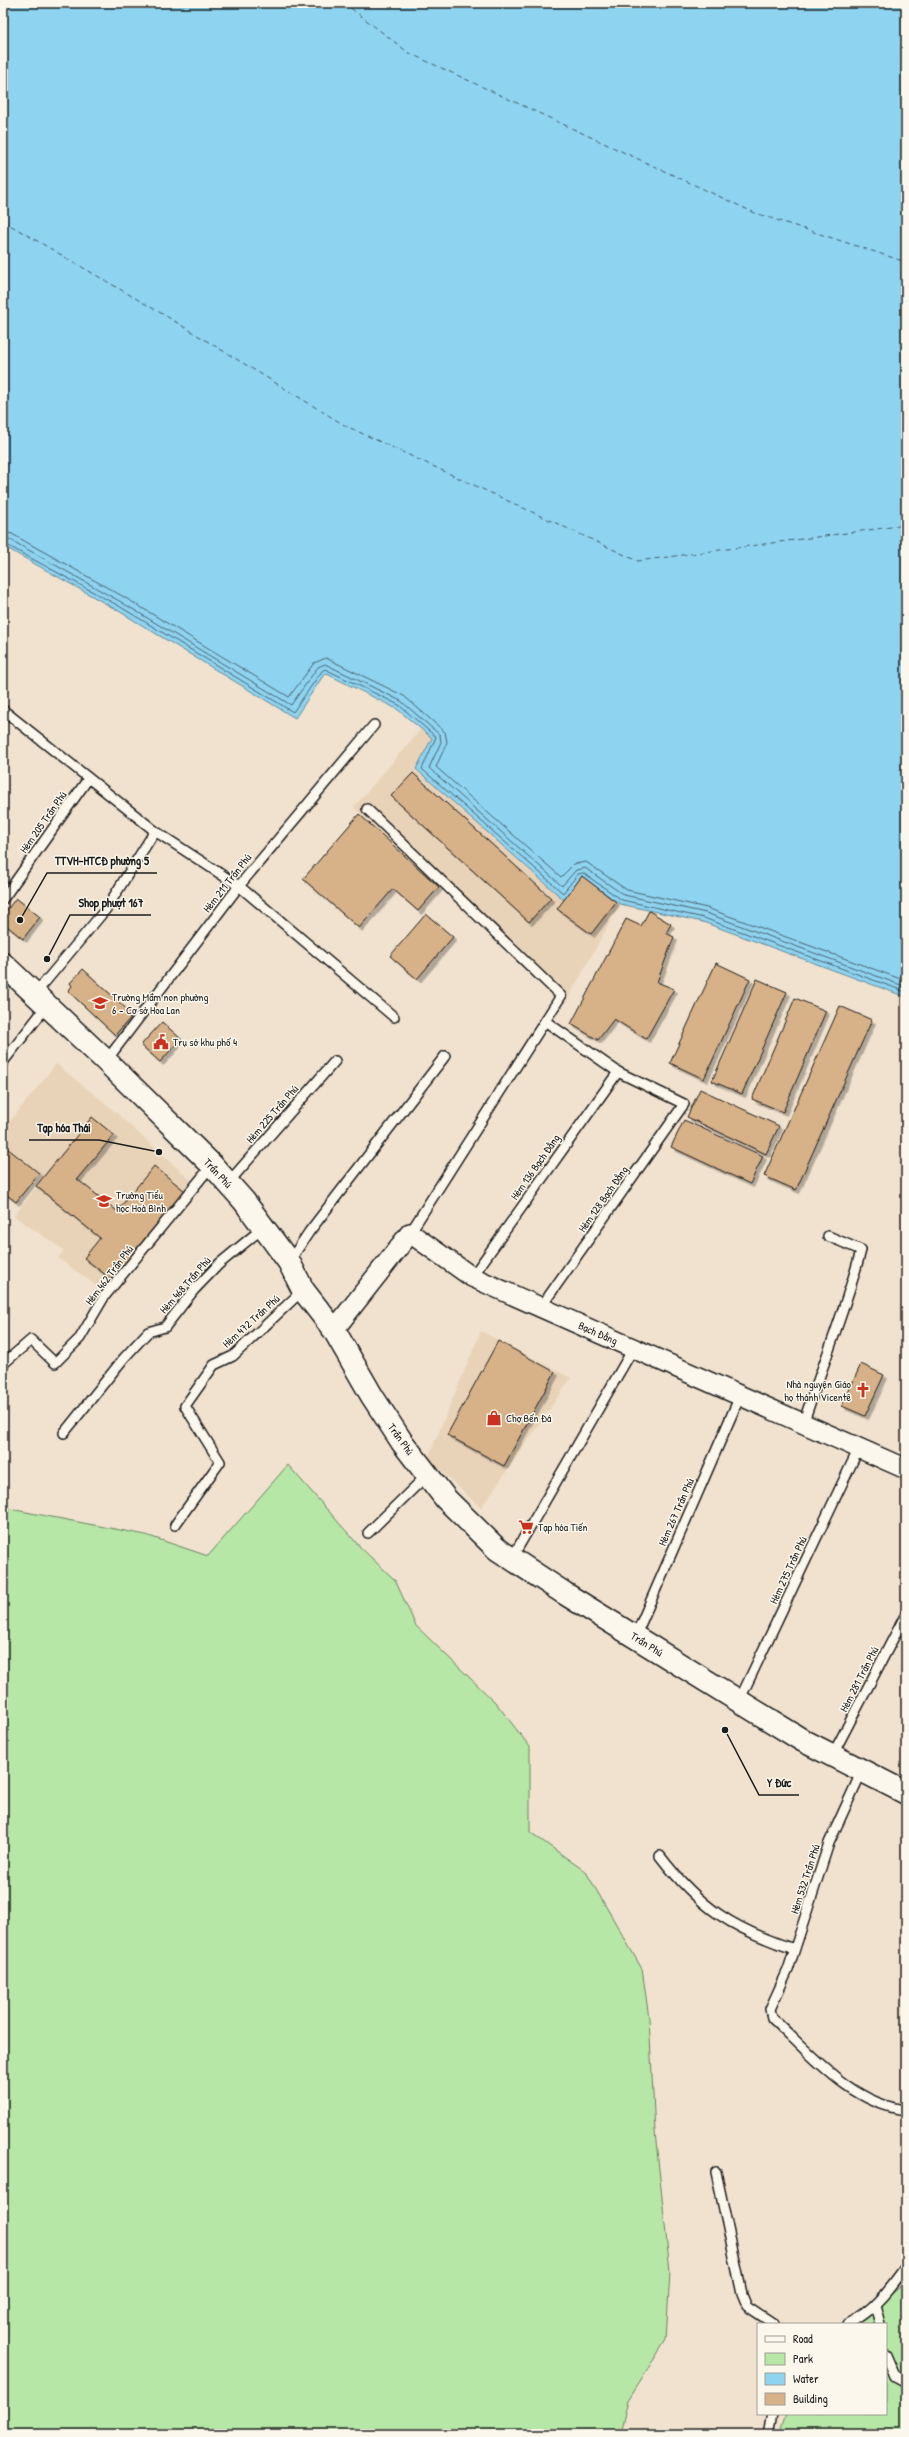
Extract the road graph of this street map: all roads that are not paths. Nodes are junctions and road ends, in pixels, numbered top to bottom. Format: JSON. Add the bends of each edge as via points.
{"nodes":[{"id":1,"x":3,"y":710,"type":"edge"},
{"id":2,"x":374,"y":725,"type":"dead end"},
{"id":3,"x":88,"y":779,"type":"junction"},
{"id":4,"x":367,"y":809,"type":"dead end"},
{"id":5,"x":155,"y":831,"type":"junction"},
{"id":6,"x":239,"y":886,"type":"junction"},
{"id":7,"x":3,"y":899,"type":"edge"},
{"id":8,"x":3,"y":964,"type":"edge"},
{"id":9,"x":40,"y":1001,"type":"junction"},
{"id":10,"x":394,"y":1017,"type":"dead end"},
{"id":11,"x":545,"y":1021,"type":"junction"},
{"id":12,"x":446,"y":1056,"type":"dead end"},
{"id":13,"x":106,"y":1061,"type":"junction"},
{"id":14,"x":335,"y":1061,"type":"dead end"},
{"id":15,"x":3,"y":1062,"type":"edge"},
{"id":16,"x":618,"y":1072,"type":"junction"},
{"id":17,"x":212,"y":1165,"type":"junction"},
{"id":18,"x":228,"y":1183,"type":"junction"},
{"id":19,"x":265,"y":1226,"type":"junction"},
{"id":20,"x":410,"y":1233,"type":"junction"},
{"id":21,"x":828,"y":1236,"type":"dead end"},
{"id":22,"x":289,"y":1262,"type":"junction"},
{"id":23,"x":472,"y":1277,"type":"junction"},
{"id":24,"x":303,"y":1290,"type":"junction"},
{"id":25,"x":541,"y":1307,"type":"junction"},
{"id":26,"x":334,"y":1330,"type":"junction"},
{"id":27,"x":633,"y":1349,"type":"junction"},
{"id":28,"x":3,"y":1364,"type":"edge"},
{"id":29,"x":740,"y":1396,"type":"junction"},
{"id":30,"x":803,"y":1424,"type":"junction"},
{"id":31,"x":64,"y":1434,"type":"dead end"},
{"id":32,"x":858,"y":1448,"type":"junction"},
{"id":33,"x":906,"y":1469,"type":"edge"},
{"id":34,"x":428,"y":1474,"type":"junction"},
{"id":35,"x":175,"y":1525,"type":"dead end"},
{"id":36,"x":368,"y":1533,"type":"dead end"},
{"id":37,"x":512,"y":1558,"type":"junction"},
{"id":38,"x":906,"y":1614,"type":"edge"},
{"id":39,"x":635,"y":1637,"type":"junction"},
{"id":40,"x":739,"y":1701,"type":"junction"},
{"id":41,"x":832,"y":1756,"type":"junction"},
{"id":42,"x":862,"y":1771,"type":"junction"},
{"id":43,"x":906,"y":1793,"type":"edge"},
{"id":44,"x":660,"y":1856,"type":"dead end"},
{"id":45,"x":794,"y":1949,"type":"junction"},
{"id":46,"x":906,"y":2110,"type":"edge"},
{"id":47,"x":716,"y":2172,"type":"dead end"},
{"id":48,"x":906,"y":2266,"type":"edge"},
{"id":49,"x":875,"y":2305,"type":"junction"},
{"id":50,"x":772,"y":2323,"type":"edge"},
{"id":51,"x":850,"y":2323,"type":"edge"},
{"id":52,"x":880,"y":2323,"type":"edge"},
{"id":53,"x":887,"y":2357,"type":"edge"},
{"id":54,"x":906,"y":2382,"type":"edge"},
{"id":55,"x":772,"y":2415,"type":"edge"},
{"id":56,"x":768,"y":2434,"type":"edge"}],
"edges":[{"from":1,"to":3,"type":"lane"},
{"from":2,"to":6,"type":"lane","name":"Hẻm 211 Trần Phú"},
{"from":3,"to":5,"type":"lane"},
{"from":3,"to":7,"type":"lane","name":"Hẻm 205 Trần Phú"},
{"from":4,"to":11,"type":"lane","via":[[561,996]]},
{"from":5,"to":6,"type":"lane"},
{"from":5,"to":9,"type":"lane","via":[[106,909]]},
{"from":6,"to":10,"type":"lane"},
{"from":6,"to":13,"type":"lane","name":"Hẻm 211 Trần Phú"},
{"from":8,"to":9,"type":"main road","name":"Trần Phú"},
{"from":9,"to":13,"type":"main road","name":"Trần Phú"},
{"from":9,"to":15,"type":"lane"},
{"from":11,"to":16,"type":"lane"},
{"from":11,"to":20,"type":"lane"},
{"from":12,"to":22,"type":"lane","via":[[309,1232]]},
{"from":13,"to":17,"type":"main road","name":"Trần Phú"},
{"from":14,"to":18,"type":"lane","name":"Hẻm 225 Trần Phú"},
{"from":16,"to":23,"type":"lane","name":"Hẻm 136 Bạch Đằng"},
{"from":16,"to":25,"type":"lane","name":"Hẻm 128 Bạch Đằng","via":[[684,1104]]},
{"from":17,"to":18,"type":"main road","name":"Trần Phú"},
{"from":17,"to":28,"type":"lane","name":"Hẻm 462 Trần Phú","via":[[104,1297],[80,1338],[55,1364],[31,1340]]},
{"from":18,"to":19,"type":"main road","name":"Trần Phú"},
{"from":19,"to":22,"type":"main road","name":"Trần Phú"},
{"from":19,"to":31,"type":"lane","name":"Hẻm 468 Trần Phú","via":[[219,1264],[165,1326],[148,1332]]},
{"from":20,"to":23,"type":"street","name":"Bạch Đằng"},
{"from":20,"to":26,"type":"street"},
{"from":21,"to":30,"type":"lane","via":[[861,1250],[849,1295],[823,1361]]},
{"from":22,"to":24,"type":"main road","name":"Trần Phú"},
{"from":23,"to":25,"type":"street","name":"Bạch Đằng"},
{"from":24,"to":26,"type":"main road","name":"Trần Phú"},
{"from":24,"to":35,"type":"lane","name":"Hẻm 472 Trần Phú","via":[[234,1356],[214,1365],[185,1406],[220,1462]]},
{"from":25,"to":27,"type":"street","name":"Bạch Đằng"},
{"from":26,"to":34,"type":"main road","name":"Trần Phú","via":[[402,1442]]},
{"from":27,"to":29,"type":"street","name":"Bạch Đằng"},
{"from":27,"to":37,"type":"lane"},
{"from":29,"to":30,"type":"street","name":"Bạch Đằng"},
{"from":29,"to":39,"type":"lane","name":"Hẻm 267 Trần Phú"},
{"from":30,"to":32,"type":"street","name":"Bạch Đằng"},
{"from":32,"to":33,"type":"street","name":"Bạch Đằng"},
{"from":32,"to":40,"type":"lane","name":"Hẻm 275 Trần Phú"},
{"from":34,"to":36,"type":"lane"},
{"from":34,"to":37,"type":"main road","name":"Trần Phú","via":[[446,1499],[497,1549]]},
{"from":37,"to":39,"type":"main road","name":"Trần Phú"},
{"from":38,"to":41,"type":"lane","name":"Hẻm 281 Trần Phú"},
{"from":39,"to":40,"type":"main road","name":"Trần Phú"},
{"from":40,"to":41,"type":"main road","name":"Trần Phú"},
{"from":41,"to":42,"type":"main road","name":"Trần Phú"},
{"from":42,"to":43,"type":"main road","name":"Trần Phú"},
{"from":42,"to":45,"type":"lane","name":"Hẻm 532 Trần Phú","via":[[829,1843]]},
{"from":44,"to":45,"type":"lane","via":[[696,1898],[719,1916],[751,1934]]},
{"from":45,"to":46,"type":"lane","name":"Hẻm 532 Trần Phú","via":[[788,1970],[770,2009],[772,2018],[842,2081],[870,2100]]},
{"from":47,"to":50,"type":"lane","via":[[742,2294],[747,2306]]},
{"from":48,"to":49,"type":"lane"},
{"from":49,"to":51,"type":"lane"},
{"from":49,"to":52,"type":"lane"},
{"from":53,"to":54,"type":"lane","via":[[895,2376]]},
{"from":55,"to":56,"type":"lane"}]}
